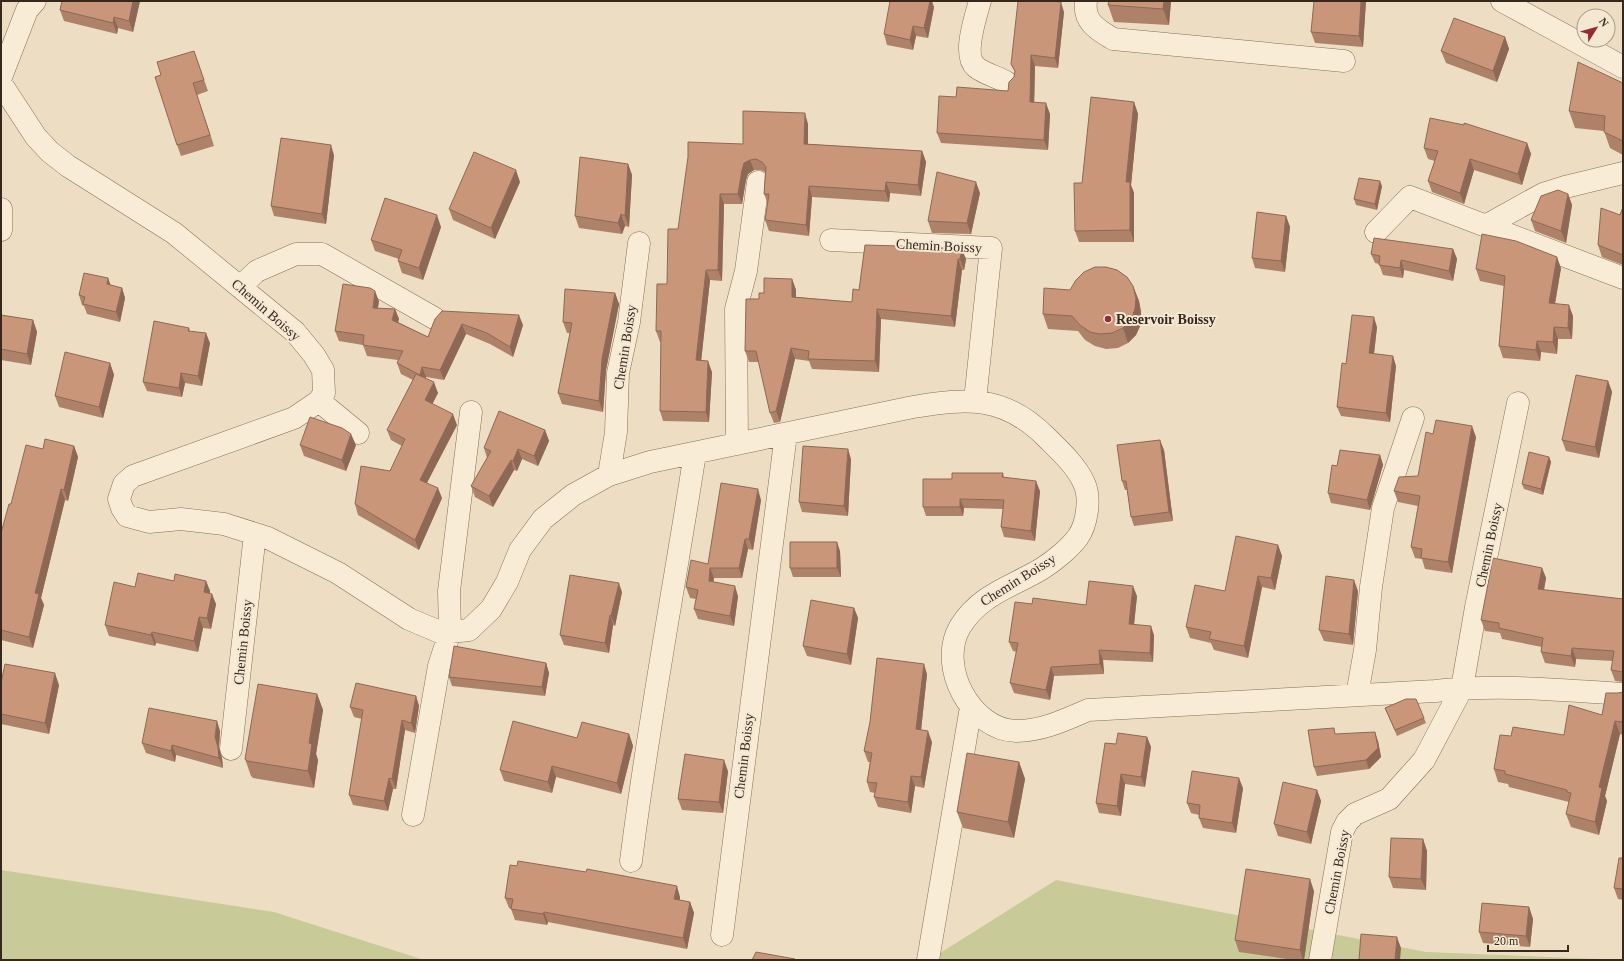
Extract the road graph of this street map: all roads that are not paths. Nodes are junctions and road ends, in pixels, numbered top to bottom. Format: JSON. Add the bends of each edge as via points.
{"nodes":[{"id":1,"x":35,"y":1,"type":"edge"},
{"id":2,"x":980,"y":1,"type":"edge"},
{"id":3,"x":1086,"y":1,"type":"edge"},
{"id":4,"x":1502,"y":1,"type":"edge"},
{"id":5,"x":1344,"y":61,"type":"dead end"},
{"id":6,"x":1623,"y":67,"type":"edge"},
{"id":7,"x":1,"y":77,"type":"edge"},
{"id":8,"x":1006,"y":82,"type":"dead end"},
{"id":9,"x":1,"y":87,"type":"edge"},
{"id":10,"x":1623,"y":173,"type":"edge"},
{"id":11,"x":758,"y":182,"type":"dead end"},
{"id":12,"x":1,"y":209,"type":"edge"},
{"id":13,"x":1487,"y":225,"type":"junction"},
{"id":14,"x":1,"y":230,"type":"edge"},
{"id":15,"x":1376,"y":232,"type":"dead end"},
{"id":16,"x":831,"y":240,"type":"dead end"},
{"id":17,"x":639,"y":243,"type":"dead end"},
{"id":18,"x":1623,"y":278,"type":"edge"},
{"id":19,"x":240,"y":287,"type":"junction"},
{"id":20,"x":434,"y":318,"type":"edge"},
{"id":21,"x":975,"y":400,"type":"junction"},
{"id":22,"x":318,"y":401,"type":"junction"},
{"id":23,"x":1518,"y":403,"type":"dead end"},
{"id":24,"x":471,"y":412,"type":"dead end"},
{"id":25,"x":1413,"y":418,"type":"dead end"},
{"id":26,"x":358,"y":433,"type":"dead end"},
{"id":27,"x":786,"y":434,"type":"junction"},
{"id":28,"x":737,"y":444,"type":"junction"},
{"id":29,"x":695,"y":453,"type":"junction"},
{"id":30,"x":609,"y":475,"type":"junction"},
{"id":31,"x":255,"y":534,"type":"junction"},
{"id":32,"x":450,"y":632,"type":"junction"},
{"id":33,"x":1462,"y":688,"type":"junction"},
{"id":34,"x":1623,"y":694,"type":"edge"},
{"id":35,"x":1357,"y":695,"type":"junction"},
{"id":36,"x":971,"y":706,"type":"junction"},
{"id":37,"x":231,"y":749,"type":"dead end"},
{"id":38,"x":413,"y":815,"type":"dead end"},
{"id":39,"x":631,"y":861,"type":"dead end"},
{"id":40,"x":722,"y":935,"type":"dead end"},
{"id":41,"x":928,"y":960,"type":"edge"},
{"id":42,"x":1320,"y":960,"type":"edge"}],
"edges":[{"from":1,"to":7,"type":"street","via":[[26,10]]},
{"from":2,"to":8,"type":"street","via":[[970,59],[976,67]]},
{"from":3,"to":5,"type":"street","via":[[1085,9],[1093,27],[1113,39]]},
{"from":4,"to":6,"type":"street"},
{"from":9,"to":19,"type":"street","name":"Chemin Boissy","via":[[36,137],[50,152],[174,234]]},
{"from":10,"to":13,"type":"street","via":[[1544,194]]},
{"from":11,"to":28,"type":"street","via":[[746,271],[736,309]]},
{"from":12,"to":14,"type":"street"},
{"from":13,"to":15,"type":"street","via":[[1410,197]]},
{"from":13,"to":18,"type":"street"},
{"from":16,"to":21,"type":"street","name":"Chemin Boissy","via":[[991,248]]},
{"from":17,"to":30,"type":"street","name":"Chemin Boissy","via":[[629,322],[618,373],[616,432]]},
{"from":19,"to":20,"type":"street","via":[[257,271],[296,254],[322,254]]},
{"from":19,"to":22,"type":"street","name":"Chemin Boissy","via":[[295,332],[314,355],[323,370],[325,384],[324,394]]},
{"from":21,"to":27,"type":"street","name":"Chemin Boissy","via":[[913,407]]},
{"from":21,"to":36,"type":"street","name":"Chemin Boissy","via":[[997,405],[1037,427],[1084,483],[1087,509],[1078,537],[1043,568],[987,597],[971,610],[959,629],[953,652],[957,684]]},
{"from":22,"to":26,"type":"street"},
{"from":22,"to":31,"type":"street","name":"Chemin Boissy","via":[[294,418],[132,476],[124,484],[119,499],[127,516],[138,521],[181,519],[224,524]]},
{"from":23,"to":33,"type":"street","name":"Chemin Boissy"},
{"from":24,"to":32,"type":"street","via":[[449,591]]},
{"from":25,"to":35,"type":"street","via":[[1384,508]]},
{"from":27,"to":28,"type":"street","name":"Chemin Boissy"},
{"from":27,"to":40,"type":"street","name":"Chemin Boissy"},
{"from":28,"to":29,"type":"street","name":"Chemin Boissy"},
{"from":29,"to":30,"type":"street","name":"Chemin Boissy","via":[[650,462]]},
{"from":29,"to":39,"type":"street","via":[[654,697]]},
{"from":30,"to":32,"type":"street","name":"Chemin Boissy","via":[[573,495],[544,519],[520,550],[507,582],[491,609],[469,630]]},
{"from":31,"to":32,"type":"street","name":"Chemin Boissy","via":[[338,573],[409,619],[442,633]]},
{"from":31,"to":37,"type":"street","name":"Chemin Boissy"},
{"from":32,"to":38,"type":"street","via":[[439,666]]},
{"from":33,"to":34,"type":"street","name":"Chemin Boissy","via":[[1518,687]]},
{"from":33,"to":35,"type":"street","name":"Chemin Boissy"},
{"from":33,"to":42,"type":"street","name":"Chemin Boissy","via":[[1424,760],[1389,799],[1355,814],[1347,822],[1342,832]]},
{"from":35,"to":36,"type":"street","name":"Chemin Boissy","via":[[1088,710],[1037,729],[1015,731],[991,724]]},
{"from":36,"to":41,"type":"street"}]}
